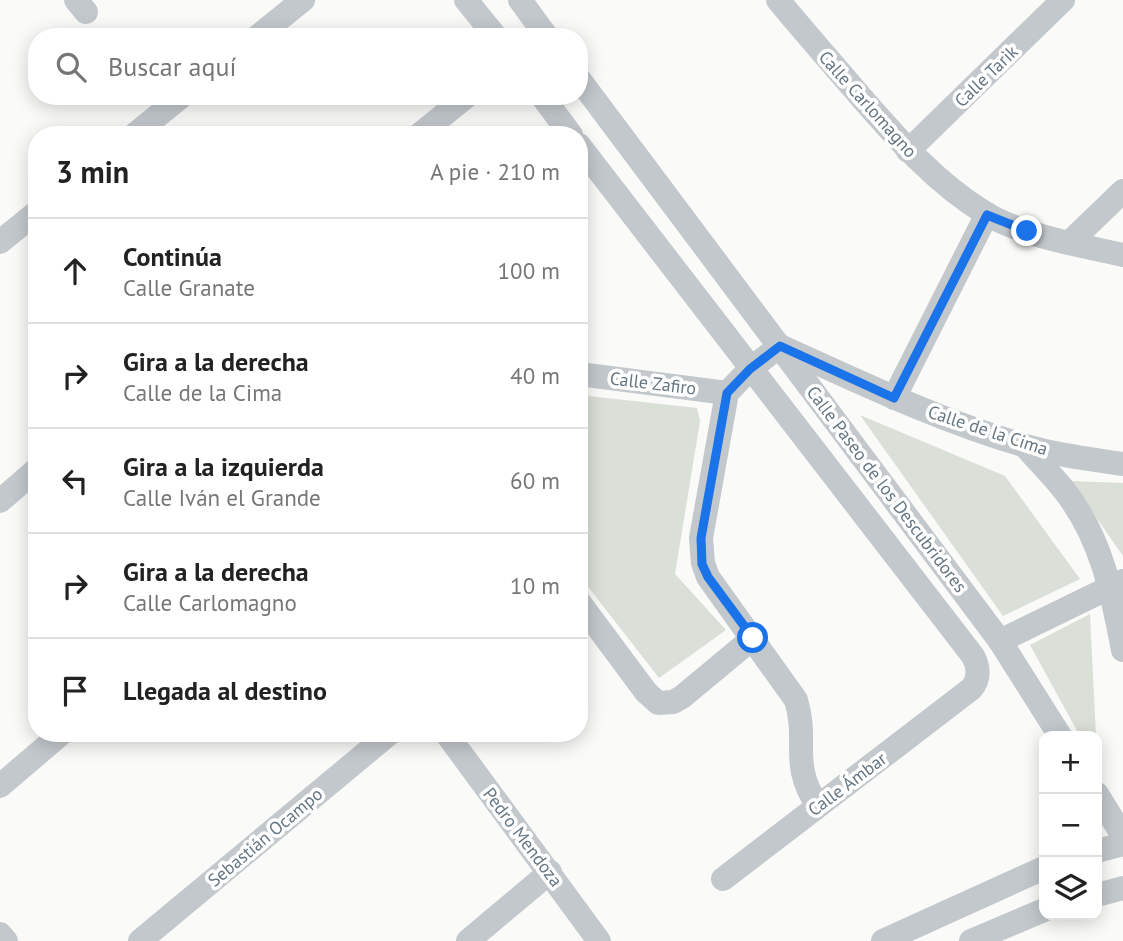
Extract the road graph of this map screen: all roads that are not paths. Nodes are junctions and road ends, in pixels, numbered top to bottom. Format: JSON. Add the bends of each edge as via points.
{"nodes":[{"id":1,"x":303,"y":0,"type":"edge"},
{"id":2,"x":466,"y":0,"type":"edge"},
{"id":3,"x":520,"y":0,"type":"edge"},
{"id":4,"x":1063,"y":0,"type":"edge"},
{"id":5,"x":792,"y":5,"type":"edge"},
{"id":6,"x":268,"y":28,"type":"edge"},
{"id":7,"x":489,"y":28,"type":"edge"},
{"id":8,"x":540,"y":28,"type":"edge"},
{"id":9,"x":588,"y":91,"type":"edge"},
{"id":10,"x":171,"y":105,"type":"edge"},
{"id":11,"x":456,"y":105,"type":"edge"},
{"id":12,"x":549,"y":105,"type":"edge"},
{"id":13,"x":145,"y":126,"type":"edge"},
{"id":14,"x":430,"y":126,"type":"edge"},
{"id":15,"x":565,"y":126,"type":"edge"},
{"id":16,"x":908,"y":151,"type":"junction"},
{"id":17,"x":588,"y":157,"type":"edge"},
{"id":18,"x":1123,"y":191,"type":"edge"},
{"id":19,"x":987,"y":215,"type":"junction"},
{"id":20,"x":28,"y":219,"type":"edge"},
{"id":21,"x":0,"y":242,"type":"edge"},
{"id":22,"x":1069,"y":243,"type":"junction"},
{"id":23,"x":1123,"y":255,"type":"edge"},
{"id":24,"x":780,"y":346,"type":"junction"},
{"id":25,"x":750,"y":369,"type":"junction"},
{"id":26,"x":588,"y":375,"type":"edge"},
{"id":27,"x":727,"y":393,"type":"junction"},
{"id":28,"x":894,"y":398,"type":"junction"},
{"id":29,"x":1025,"y":446,"type":"junction"},
{"id":30,"x":1123,"y":464,"type":"edge"},
{"id":31,"x":28,"y":477,"type":"edge"},
{"id":32,"x":0,"y":501,"type":"edge"},
{"id":33,"x":1117,"y":584,"type":"edge"},
{"id":34,"x":588,"y":614,"type":"edge"},
{"id":35,"x":753,"y":638,"type":"junction"},
{"id":36,"x":1000,"y":641,"type":"junction"},
{"id":37,"x":1123,"y":650,"type":"edge"},
{"id":38,"x":971,"y":689,"type":"joint"},
{"id":39,"x":1057,"y":731,"type":"edge"},
{"id":40,"x":51,"y":742,"type":"edge"},
{"id":41,"x":379,"y":742,"type":"edge"},
{"id":42,"x":453,"y":742,"type":"edge"},
{"id":43,"x":0,"y":786,"type":"edge"},
{"id":44,"x":1102,"y":802,"type":"edge"},
{"id":45,"x":818,"y":806,"type":"junction"},
{"id":46,"x":1123,"y":836,"type":"edge"},
{"id":47,"x":1123,"y":844,"type":"edge"},
{"id":48,"x":1102,"y":849,"type":"edge"},
{"id":49,"x":1039,"y":870,"type":"edge"},
{"id":50,"x":550,"y":872,"type":"junction"},
{"id":51,"x":723,"y":879,"type":"dead end"},
{"id":52,"x":1123,"y":888,"type":"edge"},
{"id":53,"x":1102,"y":894,"type":"edge"},
{"id":54,"x":1039,"y":912,"type":"edge"},
{"id":55,"x":0,"y":934,"type":"edge"},
{"id":56,"x":6,"y":941,"type":"edge"},
{"id":57,"x":140,"y":941,"type":"edge"},
{"id":58,"x":468,"y":941,"type":"edge"},
{"id":59,"x":599,"y":941,"type":"edge"},
{"id":60,"x":883,"y":941,"type":"edge"},
{"id":61,"x":971,"y":941,"type":"edge"}],
"edges":[{"from":1,"to":6,"type":"street"},
{"from":2,"to":7,"type":"street"},
{"from":3,"to":8,"type":"street"},
{"from":4,"to":16,"type":"street","name":"Calle Tarik"},
{"from":5,"to":16,"type":"street","name":"Calle Carlomagno"},
{"from":9,"to":24,"type":"street","name":"Calle Paseo de los Descubridores"},
{"from":10,"to":13,"type":"street"},
{"from":11,"to":14,"type":"street"},
{"from":12,"to":15,"type":"street"},
{"from":16,"to":19,"type":"street","name":"Calle Carlomagno"},
{"from":17,"to":25,"type":"street","name":"Calle Paseo de los Descubridores"},
{"from":18,"to":22,"type":"street"},
{"from":19,"to":22,"type":"street","name":"Calle Carlomagno"},
{"from":19,"to":28,"type":"street"},
{"from":20,"to":21,"type":"street"},
{"from":22,"to":23,"type":"street","name":"Calle Carlomagno"},
{"from":24,"to":25,"type":"street"},
{"from":24,"to":28,"type":"street","name":"Calle de la Cima"},
{"from":24,"to":36,"type":"street","name":"Calle Paseo de los Descubridores"},
{"from":25,"to":27,"type":"street"},
{"from":25,"to":38,"type":"street","name":"Calle Paseo de los Descubridores","via":[[973,656],[978,673]]},
{"from":26,"to":27,"type":"street","name":"Calle Zafiro"},
{"from":27,"to":35,"type":"street","via":[[702,530],[702,564]]},
{"from":28,"to":29,"type":"street","name":"Calle de la Cima"},
{"from":29,"to":30,"type":"street","name":"Calle de la Cima"},
{"from":29,"to":33,"type":"street","via":[[1082,516]]},
{"from":31,"to":32,"type":"street"},
{"from":33,"to":36,"type":"street"},
{"from":33,"to":37,"type":"street"},
{"from":34,"to":35,"type":"street","via":[[652,699],[666,704],[682,697]]},
{"from":35,"to":45,"type":"street","via":[[796,700],[802,723],[803,779]]},
{"from":36,"to":39,"type":"street","name":"Calle Paseo de los Descubridores"},
{"from":38,"to":45,"type":"street","name":"Calle Ámbar"},
{"from":40,"to":43,"type":"street"},
{"from":41,"to":57,"type":"street","name":"Sebastián Ocampo"},
{"from":42,"to":50,"type":"street","name":"Pedro Mendoza"},
{"from":44,"to":46,"type":"street"},
{"from":45,"to":51,"type":"street","name":"Calle Ámbar"},
{"from":47,"to":48,"type":"street"},
{"from":49,"to":60,"type":"street"},
{"from":50,"to":58,"type":"street"},
{"from":50,"to":59,"type":"street","name":"Pedro Mendoza"},
{"from":52,"to":53,"type":"street"},
{"from":54,"to":61,"type":"street"},
{"from":55,"to":56,"type":"street"}]}
